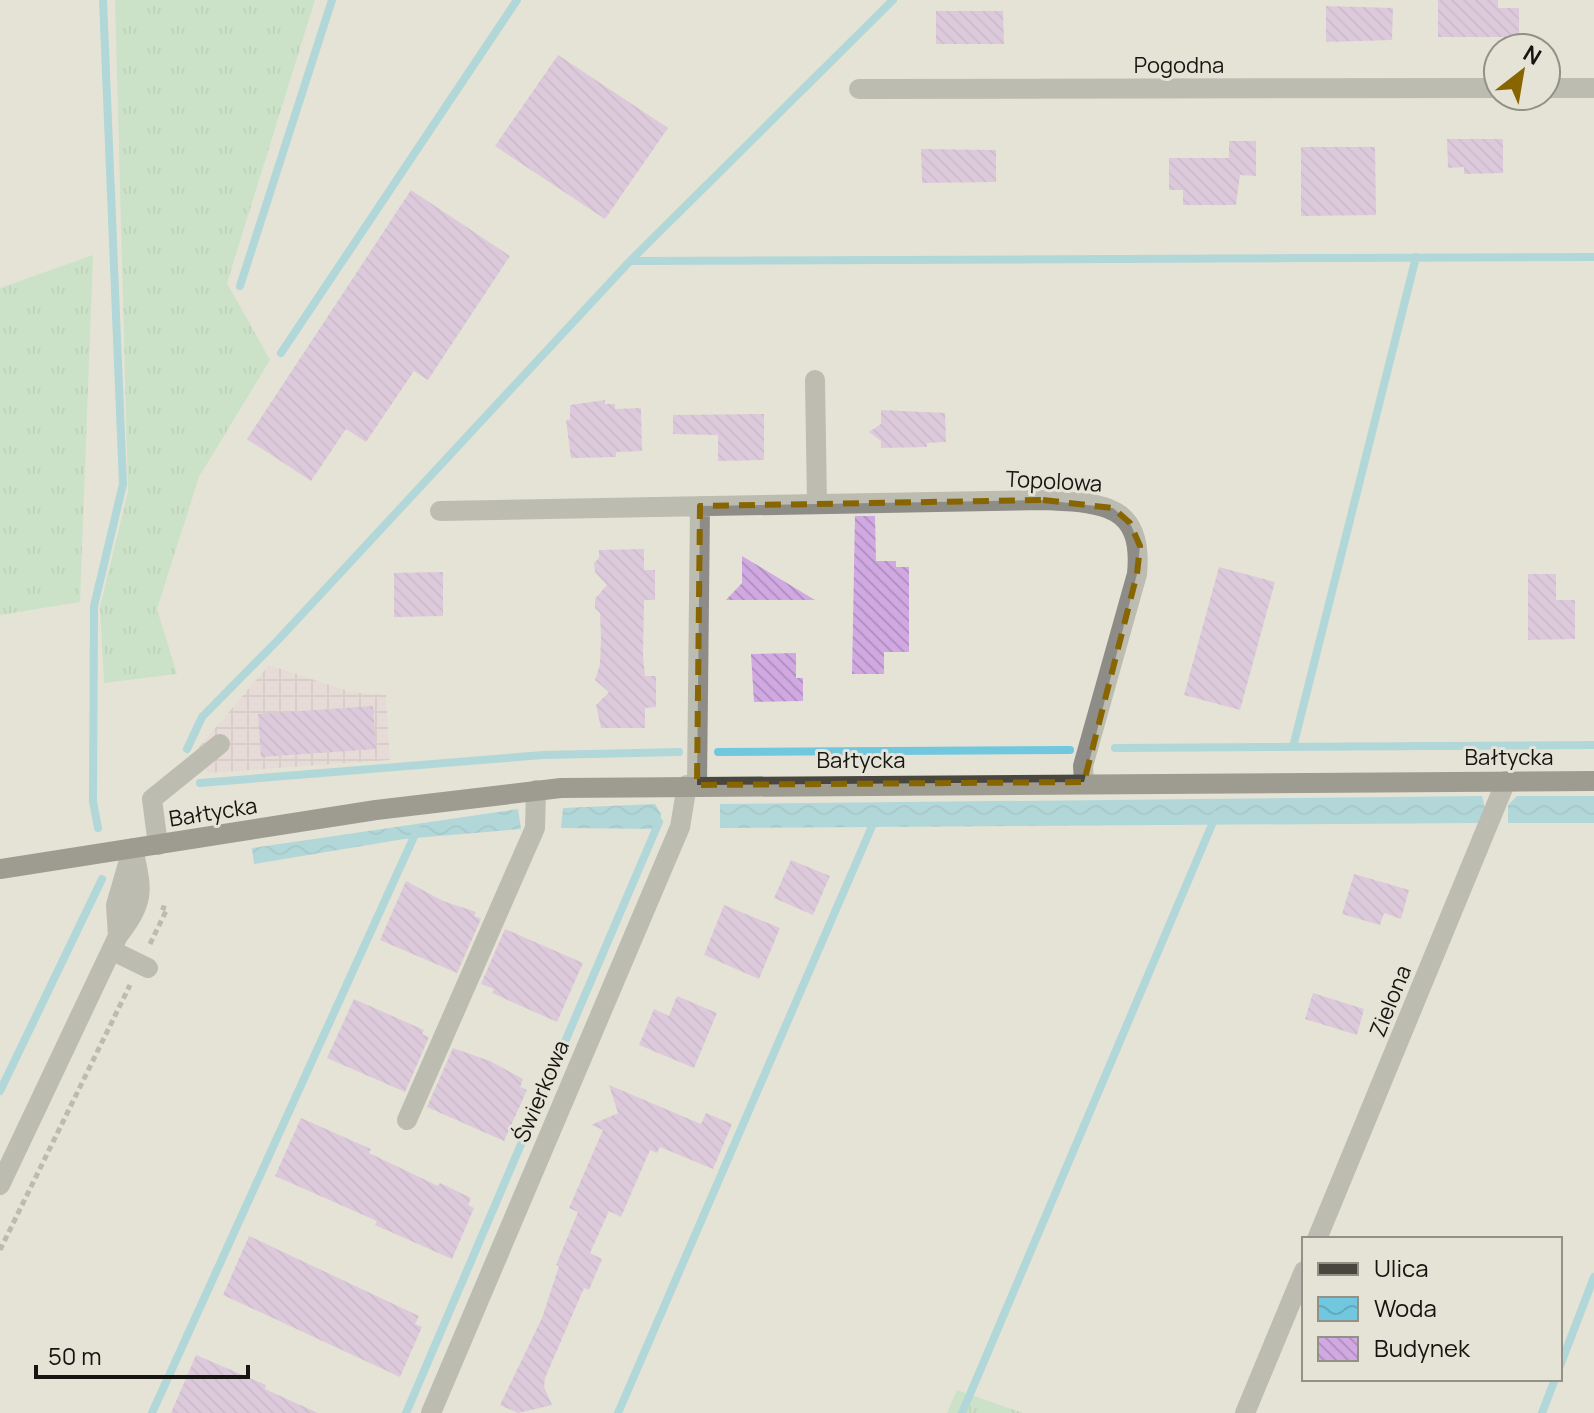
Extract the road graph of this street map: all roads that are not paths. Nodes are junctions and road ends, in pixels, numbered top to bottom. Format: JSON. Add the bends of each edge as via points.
{"nodes":[{"id":1,"x":1482,"y":88,"type":"edge"},
{"id":2,"x":1562,"y":88,"type":"edge"},
{"id":3,"x":1594,"y":88,"type":"edge"},
{"id":4,"x":859,"y":89,"type":"dead end"},
{"id":5,"x":815,"y":380,"type":"dead end"},
{"id":6,"x":817,"y":504,"type":"junction"},
{"id":7,"x":700,"y":506,"type":"junction"},
{"id":8,"x":440,"y":511,"type":"dead end"},
{"id":9,"x":220,"y":744,"type":"dead end"},
{"id":10,"x":1506,"y":781,"type":"junction"},
{"id":11,"x":1594,"y":781,"type":"edge"},
{"id":12,"x":1084,"y":782,"type":"junction"},
{"id":13,"x":692,"y":785,"type":"junction"},
{"id":14,"x":536,"y":790,"type":"junction"},
{"id":15,"x":158,"y":845,"type":"junction"},
{"id":16,"x":133,"y":848,"type":"junction"},
{"id":17,"x":0,"y":869,"type":"edge"},
{"id":18,"x":116,"y":943,"type":"junction"},
{"id":19,"x":144,"y":966,"type":"road end"},
{"id":20,"x":407,"y":1120,"type":"dead end"},
{"id":21,"x":0,"y":1185,"type":"edge"},
{"id":22,"x":1318,"y":1237,"type":"edge"},
{"id":23,"x":1302,"y":1276,"type":"edge"},
{"id":24,"x":431,"y":1413,"type":"edge"},
{"id":25,"x":1245,"y":1413,"type":"edge"}],
"edges":[{"from":1,"to":4,"type":"street","name":"Pogodna"},
{"from":2,"to":3,"type":"street"},
{"from":5,"to":6,"type":"street"},
{"from":6,"to":7,"type":"street","name":"Topolowa"},
{"from":6,"to":12,"type":"street","name":"Topolowa","via":[[1084,502],[1113,508],[1130,523],[1140,546],[1137,574],[1083,766]]},
{"from":7,"to":8,"type":"street","name":"Topolowa"},
{"from":7,"to":13,"type":"street"},
{"from":9,"to":15,"type":"street","via":[[152,799]]},
{"from":10,"to":11,"type":"main road","name":"Bałtycka"},
{"from":10,"to":12,"type":"main road","name":"Bałtycka"},
{"from":10,"to":22,"type":"street","name":"Zielona"},
{"from":12,"to":13,"type":"main road","name":"Bałtycka"},
{"from":13,"to":14,"type":"main road","name":"Bałtycka"},
{"from":13,"to":24,"type":"street","name":"Świerkowa","via":[[680,827]]},
{"from":14,"to":15,"type":"main road","name":"Bałtycka"},
{"from":14,"to":20,"type":"street","via":[[535,828]]},
{"from":15,"to":16,"type":"main road","name":"Bałtycka"},
{"from":16,"to":17,"type":"main road","name":"Bałtycka"},
{"from":16,"to":18,"type":"street","via":[[116,905]]},
{"from":18,"to":19,"type":"street"},
{"from":18,"to":21,"type":"street"},
{"from":23,"to":25,"type":"street"}]}
